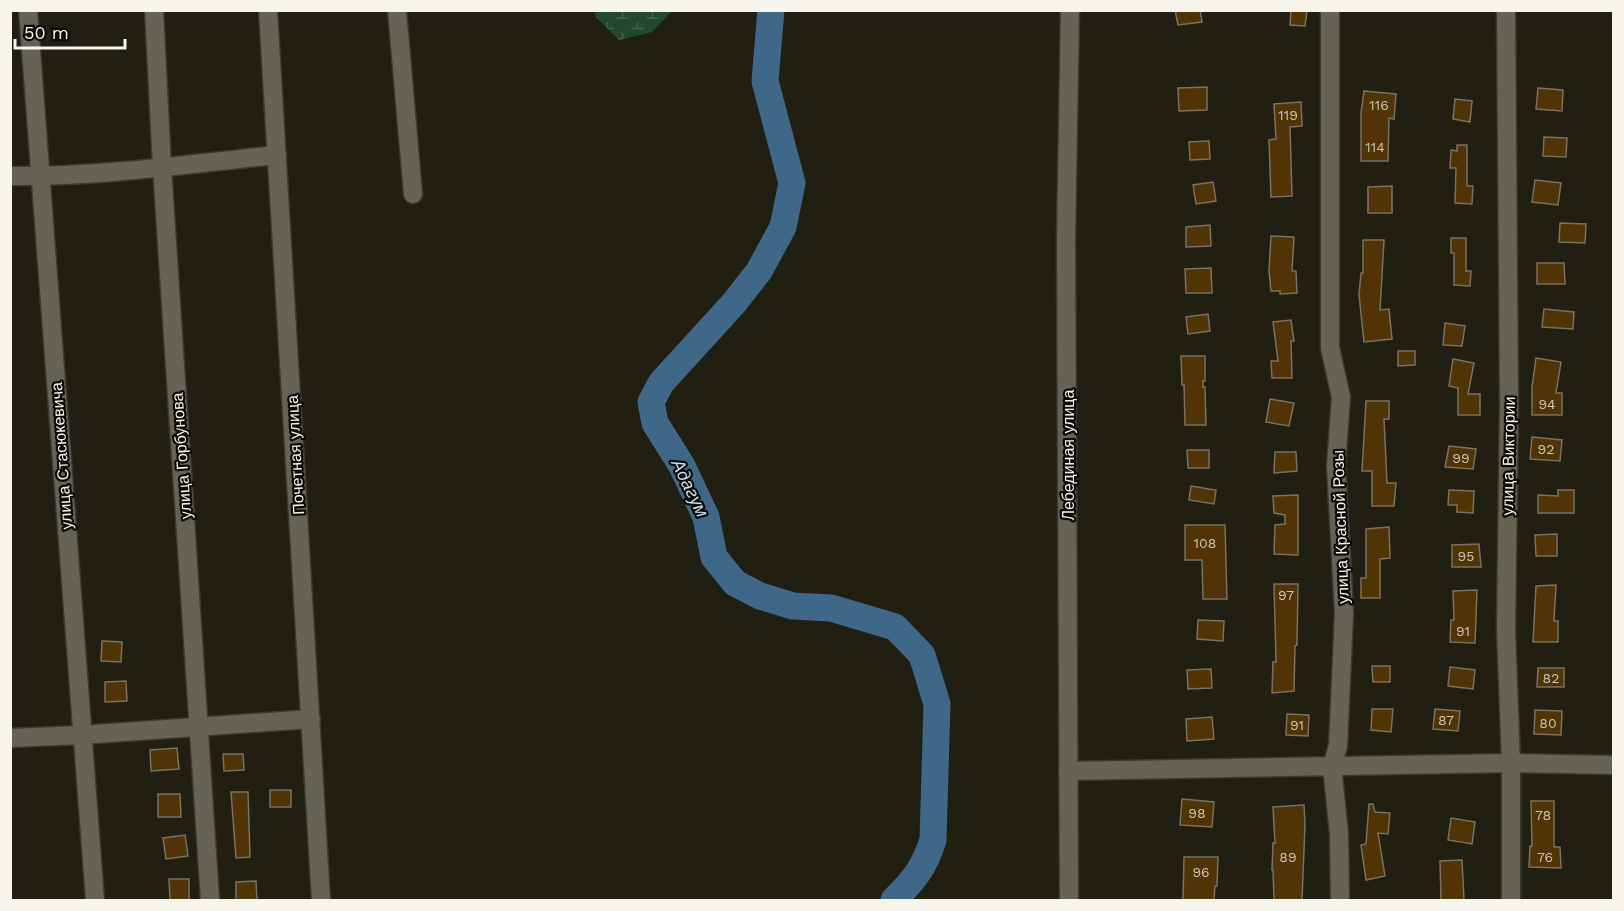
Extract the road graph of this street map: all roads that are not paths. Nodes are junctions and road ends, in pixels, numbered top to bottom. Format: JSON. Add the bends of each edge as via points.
{"nodes":[{"id":1,"x":28,"y":10,"type":"edge"},
{"id":2,"x":154,"y":10,"type":"edge"},
{"id":3,"x":268,"y":10,"type":"edge"},
{"id":4,"x":398,"y":10,"type":"edge"},
{"id":5,"x":1070,"y":10,"type":"edge"},
{"id":6,"x":1330,"y":10,"type":"edge"},
{"id":7,"x":1506,"y":10,"type":"edge"},
{"id":8,"x":277,"y":155,"type":"junction"},
{"id":9,"x":162,"y":167,"type":"junction"},
{"id":10,"x":10,"y":176,"type":"edge"},
{"id":11,"x":40,"y":176,"type":"junction"},
{"id":12,"x":413,"y":194,"type":"dead end"},
{"id":13,"x":311,"y":719,"type":"junction"},
{"id":14,"x":200,"y":727,"type":"junction"},
{"id":15,"x":81,"y":735,"type":"junction"},
{"id":16,"x":10,"y":738,"type":"edge"},
{"id":17,"x":1511,"y":763,"type":"junction"},
{"id":18,"x":1614,"y":765,"type":"edge"},
{"id":19,"x":1332,"y":766,"type":"junction"},
{"id":20,"x":1068,"y":771,"type":"junction"},
{"id":21,"x":95,"y":900,"type":"edge"},
{"id":22,"x":210,"y":900,"type":"edge"},
{"id":23,"x":321,"y":900,"type":"edge"},
{"id":24,"x":1069,"y":900,"type":"edge"},
{"id":25,"x":1341,"y":900,"type":"edge"},
{"id":26,"x":1511,"y":900,"type":"edge"}],
"edges":[{"from":1,"to":11,"type":"street","name":"улица Стасюкевича"},
{"from":2,"to":9,"type":"street","name":"улица Горбунова"},
{"from":3,"to":8,"type":"street","name":"Почетная улица"},
{"from":4,"to":12,"type":"street"},
{"from":5,"to":20,"type":"street","name":"Лебединая улица","via":[[1066,239]]},
{"from":6,"to":19,"type":"street","name":"улица Красной Розы","via":[[1330,348],[1341,398],[1336,466],[1344,614],[1338,746]]},
{"from":7,"to":17,"type":"street","name":"улица Виктории","via":[[1506,630]]},
{"from":8,"to":9,"type":"street"},
{"from":8,"to":13,"type":"street","name":"Почетная улица"},
{"from":9,"to":11,"type":"street"},
{"from":9,"to":14,"type":"street","name":"улица Горбунова"},
{"from":10,"to":11,"type":"street"},
{"from":11,"to":15,"type":"street","name":"улица Стасюкевича"},
{"from":13,"to":14,"type":"street"},
{"from":13,"to":23,"type":"street","name":"Почетная улица"},
{"from":14,"to":15,"type":"street"},
{"from":14,"to":22,"type":"street","name":"улица Горбунова"},
{"from":15,"to":16,"type":"street"},
{"from":15,"to":21,"type":"street","name":"улица Стасюкевича"},
{"from":17,"to":18,"type":"street"},
{"from":17,"to":19,"type":"street"},
{"from":17,"to":26,"type":"street","name":"улица Виктории"},
{"from":19,"to":20,"type":"street"},
{"from":19,"to":25,"type":"street","name":"улица Красной Розы"},
{"from":20,"to":24,"type":"street","name":"Лебединая улица"}]}
